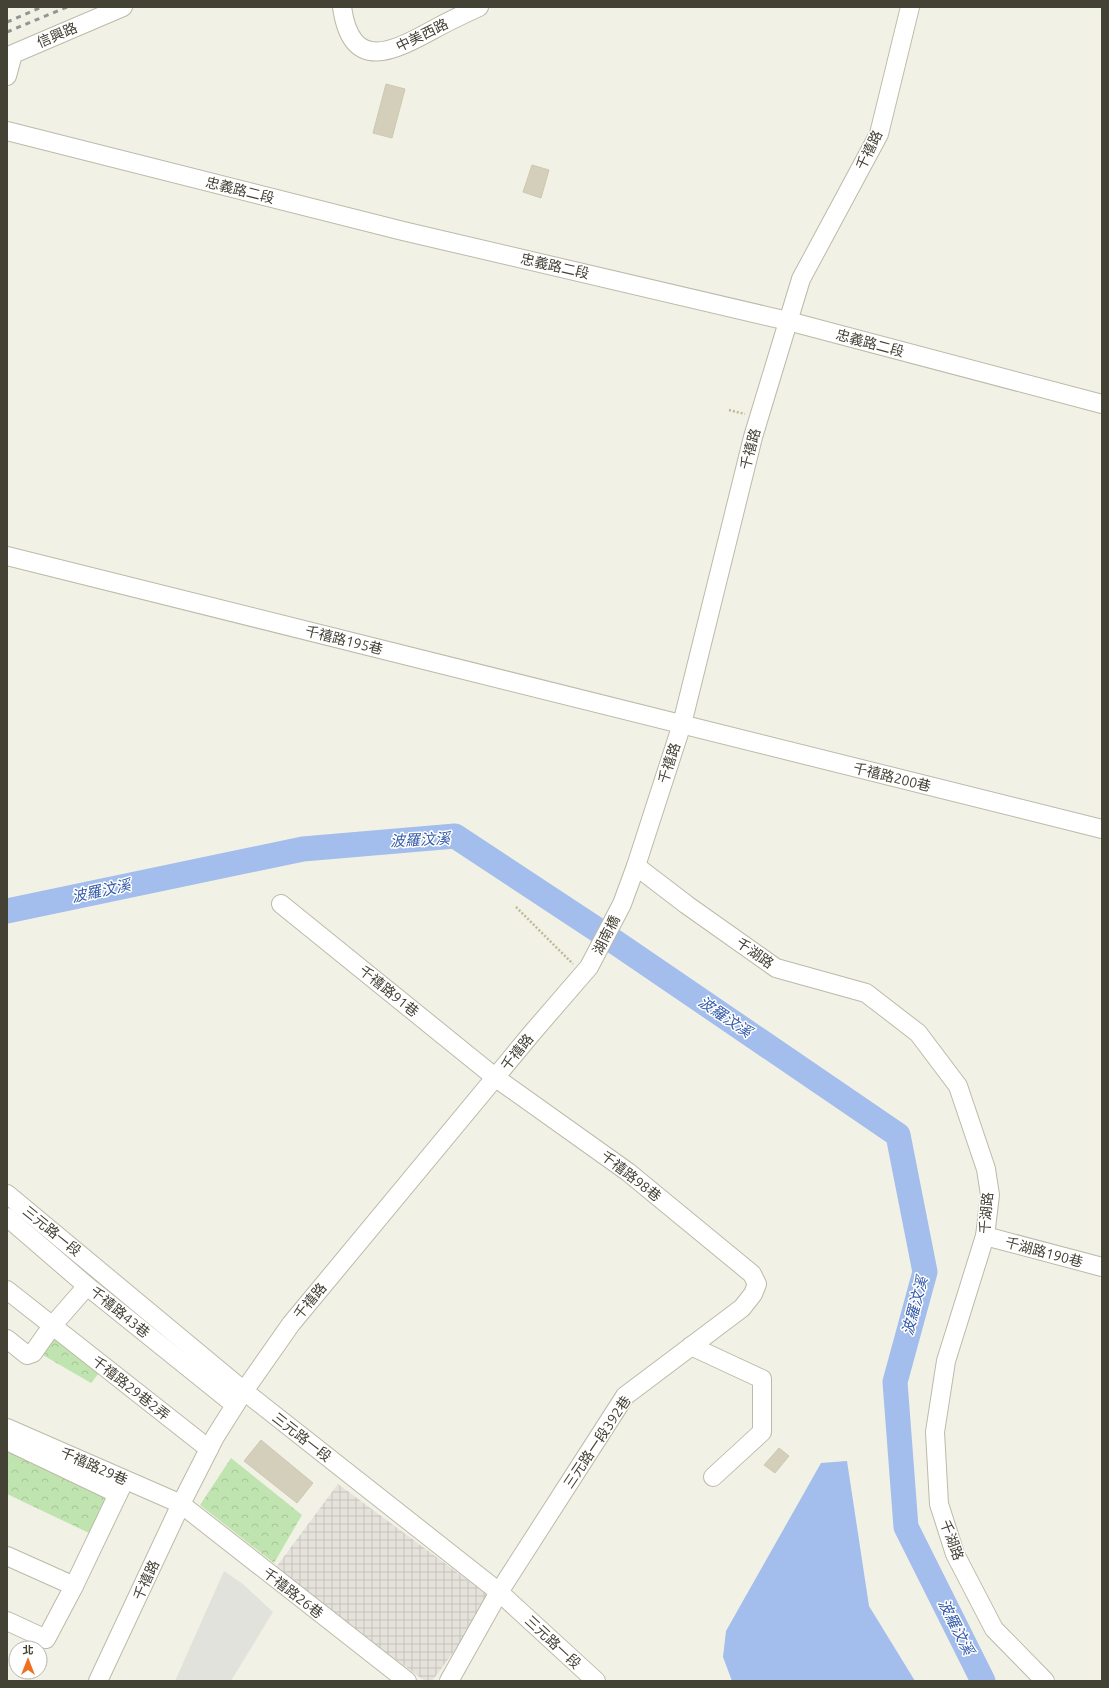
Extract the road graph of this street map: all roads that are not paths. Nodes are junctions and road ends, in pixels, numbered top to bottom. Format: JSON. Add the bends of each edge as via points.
{"nodes":[{"id":1,"x":123,"y":7,"type":"edge"},
{"id":2,"x":342,"y":7,"type":"edge"},
{"id":3,"x":479,"y":7,"type":"edge"},
{"id":4,"x":910,"y":7,"type":"edge"},
{"id":5,"x":10,"y":55,"type":"edge"},
{"id":6,"x":7,"y":76,"type":"edge"},
{"id":7,"x":7,"y":131,"type":"edge"},
{"id":8,"x":788,"y":322,"type":"junction"},
{"id":9,"x":1102,"y":404,"type":"edge"},
{"id":10,"x":7,"y":556,"type":"edge"},
{"id":11,"x":682,"y":724,"type":"junction"},
{"id":12,"x":1102,"y":829,"type":"edge"},
{"id":13,"x":636,"y":866,"type":"junction"},
{"id":14,"x":281,"y":904,"type":"dead end"},
{"id":15,"x":622,"y":904,"type":"joint"},
{"id":16,"x":586,"y":970,"type":"joint"},
{"id":17,"x":496,"y":1078,"type":"junction"},
{"id":18,"x":7,"y":1194,"type":"edge"},
{"id":19,"x":7,"y":1217,"type":"edge"},
{"id":20,"x":985,"y":1236,"type":"junction"},
{"id":21,"x":1102,"y":1267,"type":"edge"},
{"id":22,"x":757,"y":1284,"type":"joint"},
{"id":23,"x":87,"y":1286,"type":"junction"},
{"id":24,"x":7,"y":1290,"type":"edge"},
{"id":25,"x":52,"y":1326,"type":"junction"},
{"id":26,"x":7,"y":1339,"type":"edge"},
{"id":27,"x":691,"y":1346,"type":"junction"},
{"id":28,"x":240,"y":1398,"type":"junction"},
{"id":29,"x":7,"y":1428,"type":"edge"},
{"id":30,"x":7,"y":1441,"type":"edge"},
{"id":31,"x":209,"y":1450,"type":"junction"},
{"id":32,"x":713,"y":1477,"type":"dead end"},
{"id":33,"x":122,"y":1487,"type":"junction"},
{"id":34,"x":181,"y":1504,"type":"junction"},
{"id":35,"x":7,"y":1556,"type":"edge"},
{"id":36,"x":74,"y":1586,"type":"junction"},
{"id":37,"x":499,"y":1592,"type":"junction"},
{"id":38,"x":7,"y":1621,"type":"edge"},
{"id":39,"x":98,"y":1681,"type":"edge"},
{"id":40,"x":406,"y":1681,"type":"edge"},
{"id":41,"x":449,"y":1681,"type":"edge"},
{"id":42,"x":596,"y":1681,"type":"edge"},
{"id":43,"x":1045,"y":1681,"type":"edge"}],
"edges":[{"from":1,"to":5,"type":"street","name":"信興路"},
{"from":2,"to":3,"type":"street","name":"中美西路","via":[[351,39],[359,47],[385,51],[409,43]]},
{"from":4,"to":8,"type":"street","name":"千禧路","via":[[879,134],[801,279]]},
{"from":5,"to":6,"type":"street","name":"信興路"},
{"from":7,"to":8,"type":"street","name":"忠義路二段","via":[[403,231]]},
{"from":8,"to":9,"type":"street","name":"忠義路二段"},
{"from":8,"to":11,"type":"street","name":"千禧路","via":[[753,437]]},
{"from":10,"to":11,"type":"street","name":"千禧路195巷"},
{"from":11,"to":12,"type":"street","name":"千禧路200巷"},
{"from":11,"to":13,"type":"street","name":"千禧路"},
{"from":13,"to":15,"type":"street","name":"千禧路"},
{"from":13,"to":20,"type":"street","name":"千湖路","via":[[776,968],[866,993],[918,1033],[961,1092],[986,1169],[990,1195]]},
{"from":14,"to":17,"type":"street","name":"千禧路91巷"},
{"from":15,"to":16,"type":"street","name":"湖南橋"},
{"from":16,"to":17,"type":"street","name":"千禧路"},
{"from":17,"to":22,"type":"street","name":"千禧路98巷","via":[[628,1172],[752,1274]]},
{"from":17,"to":28,"type":"street","name":"千禧路","via":[[291,1324]]},
{"from":18,"to":28,"type":"street","name":"三元路一段","via":[[65,1241]]},
{"from":19,"to":23,"type":"street","name":"千禧路43巷"},
{"from":20,"to":21,"type":"street","name":"千湖路190巷"},
{"from":20,"to":43,"type":"street","name":"千湖路","via":[[946,1361],[935,1432],[940,1504],[955,1554],[994,1629]]},
{"from":22,"to":27,"type":"street","name":"三元路一段392巷","via":[[742,1308]]},
{"from":23,"to":25,"type":"street"},
{"from":23,"to":28,"type":"street","name":"千禧路43巷"},
{"from":24,"to":25,"type":"street","name":"千禧路29巷2弄"},
{"from":25,"to":26,"type":"street","via":[[33,1353],[27,1355]]},
{"from":25,"to":31,"type":"street","name":"千禧路29巷2弄"},
{"from":27,"to":32,"type":"street","via":[[762,1379],[762,1432]]},
{"from":27,"to":37,"type":"street","name":"三元路一段392巷","via":[[625,1396]]},
{"from":28,"to":31,"type":"street","name":"千禧路"},
{"from":28,"to":37,"type":"street","name":"三元路一段"},
{"from":29,"to":33,"type":"street","name":"千禧路29巷"},
{"from":30,"to":33,"type":"street"},
{"from":31,"to":34,"type":"street","name":"千禧路"},
{"from":33,"to":34,"type":"street","name":"千禧路29巷"},
{"from":33,"to":36,"type":"street"},
{"from":34,"to":39,"type":"street","name":"千禧路"},
{"from":34,"to":40,"type":"street","name":"千禧路26巷"},
{"from":35,"to":36,"type":"street"},
{"from":36,"to":38,"type":"street","via":[[46,1639]]},
{"from":37,"to":41,"type":"street","name":"三元路一段392巷"},
{"from":37,"to":42,"type":"street","name":"三元路一段"}]}
